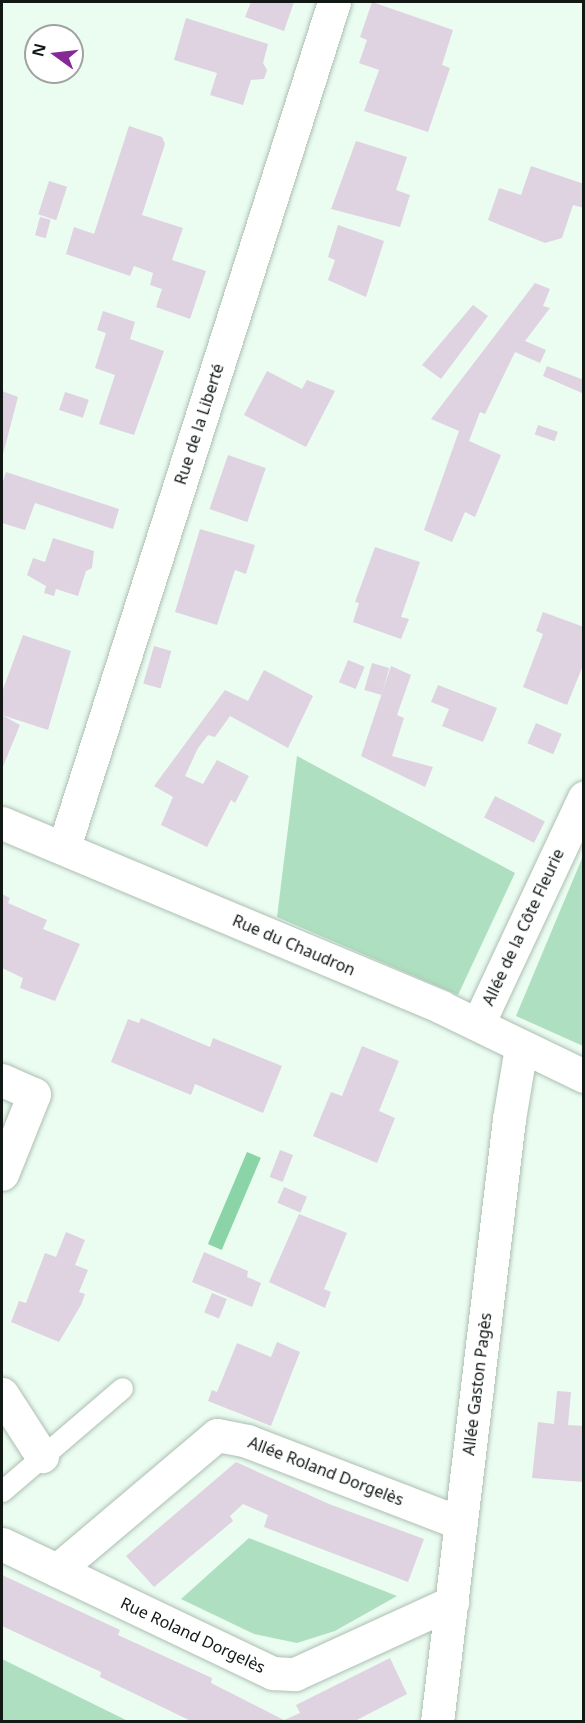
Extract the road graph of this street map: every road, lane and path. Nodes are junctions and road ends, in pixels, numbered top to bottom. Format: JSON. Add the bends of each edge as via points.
{"nodes":[{"id":1,"x":334,"y":2,"type":"edge"},
{"id":2,"x":584,"y":798,"type":"edge"},
{"id":3,"x":2,"y":823,"type":"edge"},
{"id":4,"x":64,"y":847,"type":"junction"},
{"id":5,"x":478,"y":1024,"type":"junction"},
{"id":6,"x":521,"y":1047,"type":"junction"},
{"id":7,"x":584,"y":1076,"type":"edge"},
{"id":8,"x":2,"y":1080,"type":"edge"},
{"id":9,"x":2,"y":1174,"type":"edge"},
{"id":10,"x":122,"y":1388,"type":"dead end"},
{"id":11,"x":2,"y":1394,"type":"edge"},
{"id":12,"x":42,"y":1456,"type":"junction"},
{"id":13,"x":2,"y":1491,"type":"edge"},
{"id":14,"x":461,"y":1523,"type":"junction"},
{"id":15,"x":2,"y":1544,"type":"edge"},
{"id":16,"x":57,"y":1570,"type":"junction"},
{"id":17,"x":452,"y":1602,"type":"junction"},
{"id":18,"x":437,"y":1722,"type":"edge"}],
"edges":[{"from":1,"to":4,"type":"street","name":"Rue de la Liberté"},
{"from":2,"to":5,"type":"street","name":"Allée de la Côte Fleurie"},
{"from":3,"to":4,"type":"street","name":"Rue du Chaudron"},
{"from":4,"to":5,"type":"street","name":"Rue du Chaudron"},
{"from":5,"to":6,"type":"street","name":"Rue du Chaudron"},
{"from":6,"to":7,"type":"street","name":"Rue du Chaudron"},
{"from":6,"to":14,"type":"street","name":"Allée Gaston Pagès"},
{"from":8,"to":9,"type":"street","via":[[34,1094]]},
{"from":10,"to":12,"type":"lane"},
{"from":11,"to":12,"type":"street"},
{"from":12,"to":13,"type":"lane"},
{"from":14,"to":16,"type":"street","name":"Allée Roland Dorgelès","via":[[247,1441],[217,1435]]},
{"from":14,"to":17,"type":"street","name":"Allée Gaston Pagès"},
{"from":15,"to":16,"type":"street","name":"Rue Roland Dorgelès"},
{"from":16,"to":17,"type":"street","name":"Rue Roland Dorgelès","via":[[273,1673],[295,1674]]},
{"from":17,"to":18,"type":"street","name":"Allée Gaston Pagès"}]}
